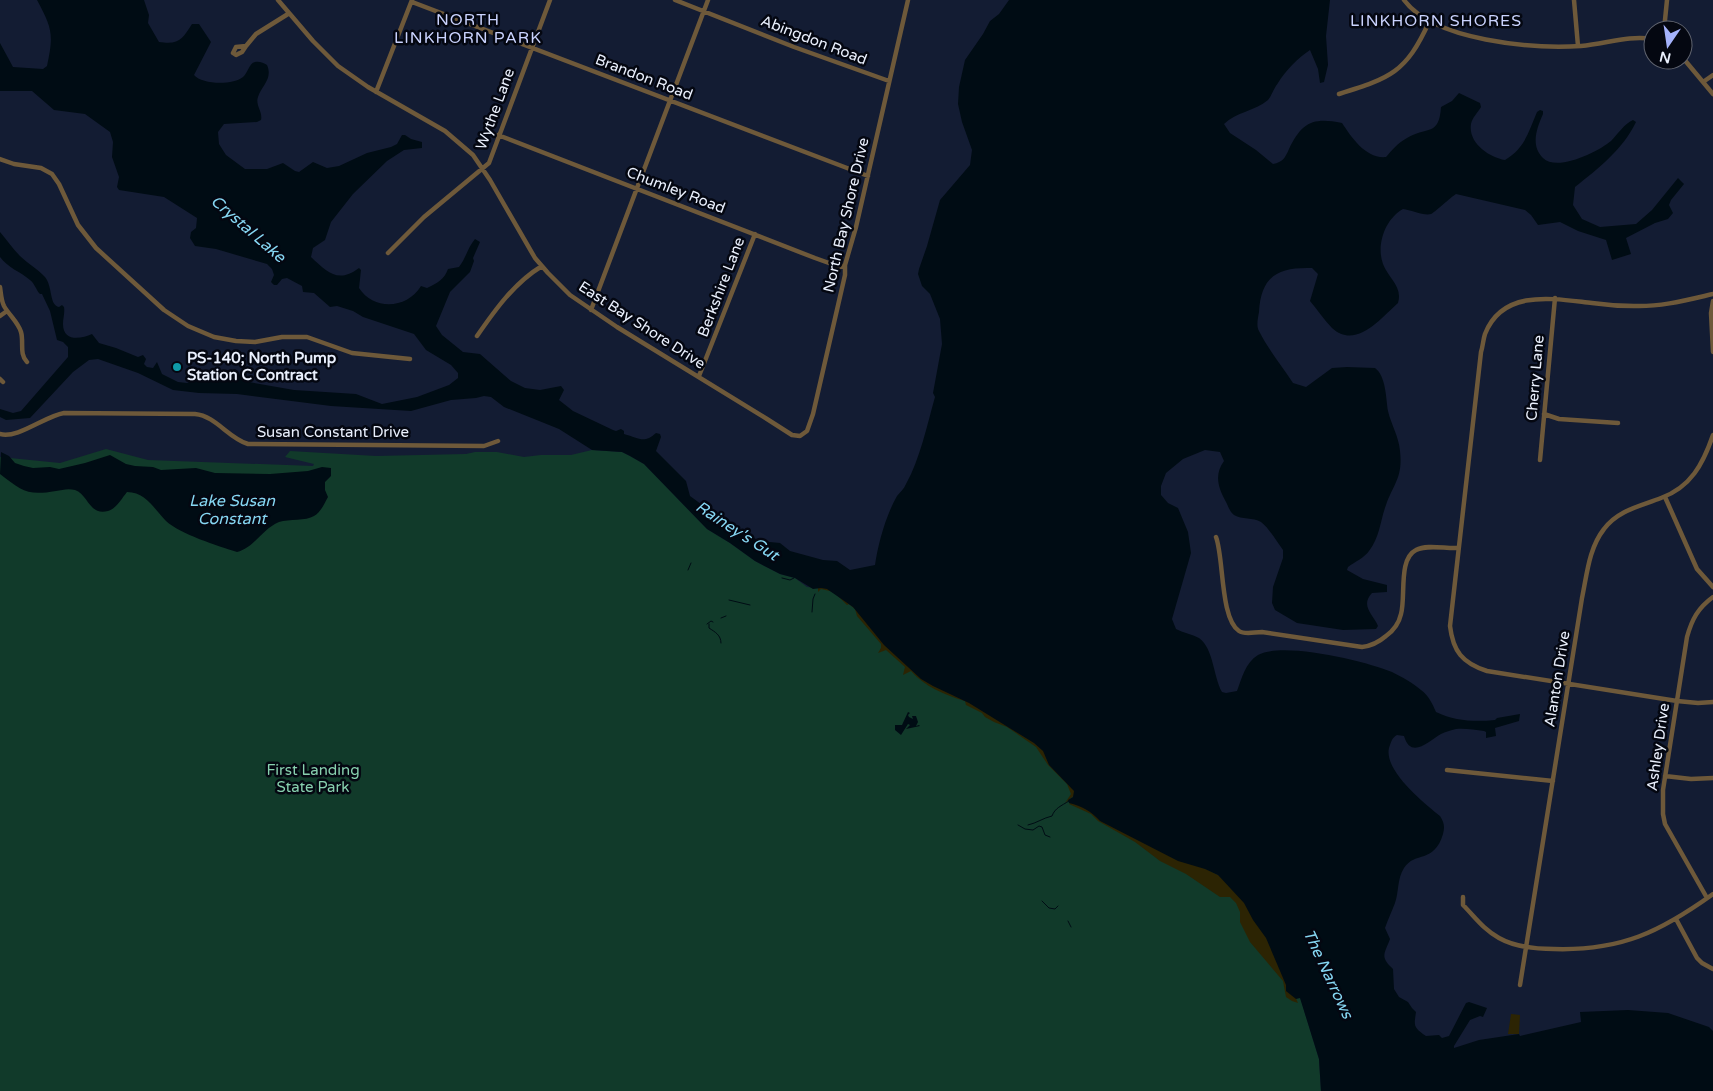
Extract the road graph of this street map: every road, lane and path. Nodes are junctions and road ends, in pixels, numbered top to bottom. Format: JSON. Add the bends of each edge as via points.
{"nodes":[{"id":1,"x":278,"y":0,"type":"edge"},
{"id":2,"x":287,"y":0,"type":"edge"},
{"id":3,"x":550,"y":0,"type":"edge"},
{"id":4,"x":675,"y":0,"type":"edge"},
{"id":5,"x":708,"y":0,"type":"edge"},
{"id":6,"x":908,"y":0,"type":"edge"},
{"id":7,"x":1404,"y":0,"type":"edge"},
{"id":8,"x":1574,"y":0,"type":"edge"},
{"id":9,"x":1667,"y":0,"type":"edge"},
{"id":10,"x":412,"y":1,"type":"edge"},
{"id":11,"x":281,"y":5,"type":"junction"},
{"id":12,"x":704,"y":11,"type":"junction"},
{"id":13,"x":288,"y":14,"type":"junction"},
{"id":14,"x":1665,"y":20,"type":"edge"},
{"id":15,"x":1429,"y":22,"type":"junction"},
{"id":16,"x":1643,"y":39,"type":"edge"},
{"id":17,"x":246,"y":46,"type":"dead end"},
{"id":18,"x":531,"y":46,"type":"junction"},
{"id":19,"x":1578,"y":46,"type":"junction"},
{"id":20,"x":1693,"y":70,"type":"edge"},
{"id":21,"x":1713,"y":75,"type":"edge"},
{"id":22,"x":889,"y":81,"type":"junction"},
{"id":23,"x":1703,"y":82,"type":"junction"},
{"id":24,"x":376,"y":92,"type":"junction"},
{"id":25,"x":1339,"y":94,"type":"dead end"},
{"id":26,"x":1713,"y":94,"type":"edge"},
{"id":27,"x":670,"y":100,"type":"junction"},
{"id":28,"x":498,"y":135,"type":"junction"},
{"id":29,"x":0,"y":159,"type":"edge"},
{"id":30,"x":483,"y":169,"type":"junction"},
{"id":31,"x":868,"y":176,"type":"junction"},
{"id":32,"x":636,"y":188,"type":"junction"},
{"id":33,"x":755,"y":234,"type":"junction"},
{"id":34,"x":388,"y":253,"type":"dead end"},
{"id":35,"x":845,"y":265,"type":"junction"},
{"id":36,"x":542,"y":266,"type":"junction"},
{"id":37,"x":0,"y":287,"type":"edge"},
{"id":38,"x":1713,"y":294,"type":"edge"},
{"id":39,"x":1555,"y":298,"type":"junction"},
{"id":40,"x":1713,"y":301,"type":"edge"},
{"id":41,"x":7,"y":310,"type":"junction"},
{"id":42,"x":591,"y":310,"type":"junction"},
{"id":43,"x":0,"y":316,"type":"edge"},
{"id":44,"x":477,"y":336,"type":"dead end"},
{"id":45,"x":1713,"y":352,"type":"edge"},
{"id":46,"x":410,"y":359,"type":"dead end"},
{"id":47,"x":27,"y":362,"type":"dead end"},
{"id":48,"x":699,"y":376,"type":"junction"},
{"id":49,"x":1544,"y":414,"type":"junction"},
{"id":50,"x":1618,"y":423,"type":"dead end"},
{"id":51,"x":0,"y":434,"type":"edge"},
{"id":52,"x":805,"y":434,"type":"joint"},
{"id":53,"x":1713,"y":435,"type":"edge"},
{"id":54,"x":498,"y":440,"type":"dead end"},
{"id":55,"x":1540,"y":460,"type":"dead end"},
{"id":56,"x":1665,"y":497,"type":"junction"},
{"id":57,"x":1216,"y":537,"type":"dead end"},
{"id":58,"x":1458,"y":548,"type":"junction"},
{"id":59,"x":1713,"y":588,"type":"edge"},
{"id":60,"x":1713,"y":597,"type":"edge"},
{"id":61,"x":1569,"y":684,"type":"junction"},
{"id":62,"x":1677,"y":701,"type":"junction"},
{"id":63,"x":1713,"y":702,"type":"edge"},
{"id":64,"x":1447,"y":770,"type":"dead end"},
{"id":65,"x":1665,"y":776,"type":"junction"},
{"id":66,"x":1713,"y":778,"type":"edge"},
{"id":67,"x":1553,"y":781,"type":"junction"},
{"id":68,"x":1713,"y":894,"type":"edge"},
{"id":69,"x":1463,"y":897,"type":"dead end"},
{"id":70,"x":1707,"y":898,"type":"junction"},
{"id":71,"x":1676,"y":919,"type":"junction"},
{"id":72,"x":1526,"y":947,"type":"junction"},
{"id":73,"x":1713,"y":969,"type":"edge"},
{"id":74,"x":1520,"y":985,"type":"dead end"}],
"edges":[{"from":1,"to":11,"type":"street","name":"East Bay Shore Drive"},
{"from":2,"to":11,"type":"street"},
{"from":3,"to":18,"type":"street","name":"Wythe Lane"},
{"from":4,"to":12,"type":"street","name":"Abingdon Road"},
{"from":5,"to":12,"type":"street"},
{"from":6,"to":22,"type":"street","name":"North Bay Shore Drive"},
{"from":7,"to":15,"type":"street"},
{"from":8,"to":19,"type":"street"},
{"from":9,"to":14,"type":"street"},
{"from":10,"to":18,"type":"street","name":"Brandon Road"},
{"from":10,"to":24,"type":"street"},
{"from":11,"to":13,"type":"street","name":"East Bay Shore Drive"},
{"from":12,"to":22,"type":"street","name":"Abingdon Road"},
{"from":12,"to":27,"type":"street"},
{"from":13,"to":17,"type":"street","via":[[256,34]]},
{"from":13,"to":24,"type":"street","name":"East Bay Shore Drive","via":[[338,66]]},
{"from":15,"to":19,"type":"street","via":[[1483,39]]},
{"from":15,"to":25,"type":"street","via":[[1420,41],[1397,71],[1375,83]]},
{"from":16,"to":19,"type":"street"},
{"from":18,"to":27,"type":"street","name":"Brandon Road"},
{"from":18,"to":28,"type":"street","name":"Wythe Lane"},
{"from":20,"to":23,"type":"street"},
{"from":21,"to":23,"type":"street"},
{"from":22,"to":31,"type":"street","name":"North Bay Shore Drive"},
{"from":23,"to":26,"type":"street"},
{"from":24,"to":30,"type":"street","name":"East Bay Shore Drive","via":[[445,130]]},
{"from":27,"to":31,"type":"street","name":"Brandon Road"},
{"from":27,"to":32,"type":"street"},
{"from":28,"to":30,"type":"street","name":"Wythe Lane"},
{"from":28,"to":32,"type":"street","name":"Chumley Road"},
{"from":29,"to":46,"type":"street","via":[[52,174],[78,225],[92,244],[164,310],[188,326],[231,341],[307,337],[352,353]]},
{"from":30,"to":34,"type":"street","via":[[424,217]]},
{"from":30,"to":36,"type":"street","name":"East Bay Shore Drive"},
{"from":31,"to":35,"type":"street","name":"North Bay Shore Drive"},
{"from":32,"to":33,"type":"street","name":"Chumley Road"},
{"from":32,"to":42,"type":"street"},
{"from":33,"to":35,"type":"street","name":"Chumley Road","via":[[840,267]]},
{"from":33,"to":48,"type":"street","name":"Berkshire Lane"},
{"from":35,"to":52,"type":"street","name":"North Bay Shore Drive","via":[[846,275],[813,414]]},
{"from":36,"to":42,"type":"street","name":"East Bay Shore Drive"},
{"from":36,"to":44,"type":"street","via":[[513,290]]},
{"from":37,"to":41,"type":"street"},
{"from":38,"to":39,"type":"street","via":[[1654,306],[1618,306]]},
{"from":39,"to":49,"type":"street","name":"Cherry Lane"},
{"from":39,"to":58,"type":"street","via":[[1513,304],[1498,315],[1486,333],[1481,352]]},
{"from":40,"to":45,"type":"street"},
{"from":41,"to":43,"type":"street"},
{"from":41,"to":47,"type":"street","via":[[20,329],[22,356]]},
{"from":42,"to":48,"type":"street","name":"East Bay Shore Drive"},
{"from":48,"to":52,"type":"street","name":"East Bay Shore Drive","via":[[792,434]]},
{"from":49,"to":50,"type":"street","via":[[1559,419]]},
{"from":49,"to":55,"type":"street","name":"Cherry Lane"},
{"from":51,"to":54,"type":"street","name":"Susan Constant Drive","via":[[12,434],[64,413],[195,414],[206,416],[248,444],[484,446]]},
{"from":53,"to":56,"type":"street","name":"Alanton Drive","via":[[1698,470],[1679,489]]},
{"from":56,"to":59,"type":"street","via":[[1697,569]]},
{"from":56,"to":61,"type":"street","name":"Alanton Drive","via":[[1615,518],[1596,542],[1589,561]]},
{"from":57,"to":58,"type":"street","via":[[1224,593],[1232,625],[1239,631],[1362,647],[1383,639],[1399,620],[1405,564],[1411,553],[1422,548]]},
{"from":58,"to":61,"type":"street","via":[[1450,626],[1458,654],[1487,671]]},
{"from":60,"to":62,"type":"street","name":"Ashley Drive","via":[[1697,612],[1690,627]]},
{"from":61,"to":62,"type":"street"},
{"from":61,"to":67,"type":"street","name":"Alanton Drive"},
{"from":62,"to":63,"type":"street"},
{"from":62,"to":65,"type":"street","name":"Ashley Drive"},
{"from":64,"to":67,"type":"street"},
{"from":65,"to":66,"type":"street"},
{"from":65,"to":70,"type":"street","name":"Ashley Drive","via":[[1662,802],[1665,824]]},
{"from":67,"to":72,"type":"street","name":"Alanton Drive"},
{"from":68,"to":70,"type":"street"},
{"from":69,"to":72,"type":"street","via":[[1463,905],[1482,926],[1507,942]]},
{"from":70,"to":71,"type":"street"},
{"from":71,"to":72,"type":"street","via":[[1639,936],[1603,947],[1566,950]]},
{"from":71,"to":73,"type":"street","via":[[1698,958]]},
{"from":72,"to":74,"type":"street","name":"Alanton Drive"}]}
